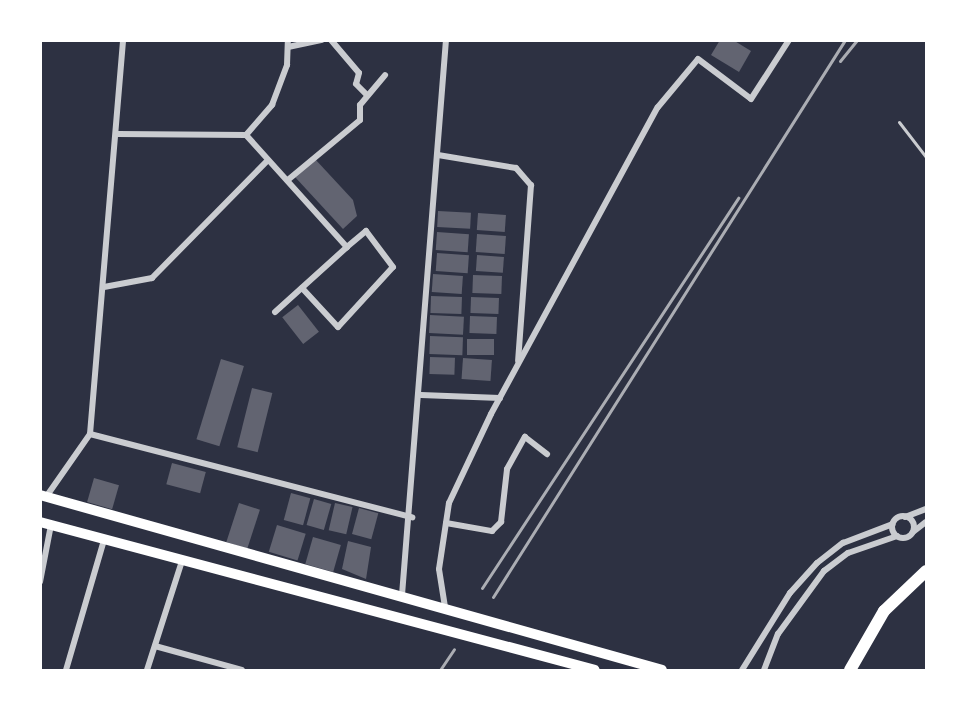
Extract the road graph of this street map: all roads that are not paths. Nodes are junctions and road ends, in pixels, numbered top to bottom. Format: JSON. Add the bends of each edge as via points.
{"nodes":[{"id":1,"x":123,"y":40,"type":"edge"},
{"id":2,"x":322,"y":40,"type":"edge"},
{"id":3,"x":332,"y":40,"type":"edge"},
{"id":4,"x":446,"y":40,"type":"edge"},
{"id":5,"x":789,"y":40,"type":"edge"},
{"id":6,"x":288,"y":44,"type":"edge"},
{"id":7,"x":385,"y":75,"type":"dead end"},
{"id":8,"x":367,"y":95,"type":"junction"},
{"id":9,"x":899,"y":122,"type":"dead end"},
{"id":10,"x":118,"y":134,"type":"junction"},
{"id":11,"x":246,"y":135,"type":"junction"},
{"id":12,"x":438,"y":154,"type":"junction"},
{"id":13,"x":927,"y":157,"type":"edge"},
{"id":14,"x":268,"y":160,"type":"junction"},
{"id":15,"x":289,"y":180,"type":"junction"},
{"id":16,"x":347,"y":247,"type":"junction"},
{"id":17,"x":104,"y":287,"type":"junction"},
{"id":18,"x":302,"y":288,"type":"junction"},
{"id":19,"x":275,"y":312,"type":"dead end"},
{"id":20,"x":518,"y":365,"type":"junction"},
{"id":21,"x":421,"y":394,"type":"junction"},
{"id":22,"x":500,"y":398,"type":"junction"},
{"id":23,"x":90,"y":434,"type":"junction"},
{"id":24,"x":547,"y":454,"type":"dead end"},
{"id":25,"x":43,"y":496,"type":"edge"},
{"id":26,"x":927,"y":510,"type":"edge"},
{"id":27,"x":412,"y":517,"type":"junction"},
{"id":28,"x":905,"y":517,"type":"junction"},
{"id":29,"x":927,"y":522,"type":"edge"},
{"id":30,"x":446,"y":523,"type":"junction"},
{"id":31,"x":46,"y":524,"type":"edge"},
{"id":32,"x":893,"y":524,"type":"junction"},
{"id":33,"x":912,"y":532,"type":"junction"},
{"id":34,"x":897,"y":536,"type":"junction"},
{"id":35,"x":104,"y":540,"type":"junction"},
{"id":36,"x":182,"y":561,"type":"junction"},
{"id":37,"x":927,"y":571,"type":"edge"},
{"id":38,"x":40,"y":582,"type":"edge"},
{"id":39,"x":402,"y":595,"type":"junction"},
{"id":40,"x":445,"y":607,"type":"junction"},
{"id":41,"x":155,"y":646,"type":"junction"},
{"id":42,"x":66,"y":670,"type":"edge"},
{"id":43,"x":147,"y":670,"type":"edge"},
{"id":44,"x":242,"y":670,"type":"edge"},
{"id":45,"x":595,"y":670,"type":"edge"},
{"id":46,"x":662,"y":670,"type":"edge"},
{"id":47,"x":742,"y":670,"type":"edge"},
{"id":48,"x":764,"y":670,"type":"edge"},
{"id":49,"x":850,"y":670,"type":"edge"}],
"edges":[{"from":1,"to":10,"type":"street"},
{"from":2,"to":6,"type":"street"},
{"from":3,"to":8,"type":"street","via":[[359,73],[356,84]]},
{"from":4,"to":12,"type":"street"},
{"from":5,"to":20,"type":"street","via":[[751,99],[698,59],[691,67],[658,107]]},
{"from":6,"to":11,"type":"street","via":[[272,105]]},
{"from":7,"to":8,"type":"street"},
{"from":8,"to":15,"type":"street","via":[[360,120]]},
{"from":9,"to":13,"type":"lane"},
{"from":10,"to":11,"type":"street"},
{"from":10,"to":17,"type":"street"},
{"from":11,"to":14,"type":"street"},
{"from":12,"to":20,"type":"street","via":[[516,168],[531,185]]},
{"from":12,"to":21,"type":"street"},
{"from":14,"to":15,"type":"street"},
{"from":14,"to":17,"type":"street","via":[[152,278]]},
{"from":15,"to":16,"type":"street"},
{"from":16,"to":18,"type":"street"},
{"from":16,"to":18,"type":"street","via":[[366,231],[393,267],[338,327]]},
{"from":17,"to":23,"type":"street"},
{"from":18,"to":19,"type":"street"},
{"from":20,"to":22,"type":"street"},
{"from":21,"to":22,"type":"street"},
{"from":21,"to":27,"type":"street"},
{"from":22,"to":30,"type":"street","via":[[449,503]]},
{"from":23,"to":25,"type":"street"},
{"from":23,"to":27,"type":"street"},
{"from":24,"to":30,"type":"street","via":[[525,437],[507,469],[501,522],[492,531]]},
{"from":25,"to":39,"type":"main road"},
{"from":26,"to":28,"type":"street"},
{"from":27,"to":39,"type":"street"},
{"from":28,"to":32,"type":"street"},
{"from":28,"to":33,"type":"street","via":[[913,523]]},
{"from":29,"to":33,"type":"street"},
{"from":30,"to":40,"type":"street","via":[[439,569]]},
{"from":31,"to":35,"type":"main road"},
{"from":31,"to":38,"type":"street"},
{"from":32,"to":34,"type":"street"},
{"from":32,"to":47,"type":"street","via":[[843,543],[817,563],[790,593]]},
{"from":33,"to":34,"type":"street"},
{"from":34,"to":48,"type":"street","via":[[848,553],[824,571],[778,634]]},
{"from":35,"to":36,"type":"main road"},
{"from":35,"to":42,"type":"street"},
{"from":36,"to":41,"type":"street"},
{"from":36,"to":45,"type":"main road"},
{"from":37,"to":49,"type":"highway","via":[[884,611]]},
{"from":39,"to":40,"type":"main road"},
{"from":40,"to":46,"type":"main road"},
{"from":41,"to":43,"type":"street"},
{"from":41,"to":44,"type":"street"}]}
